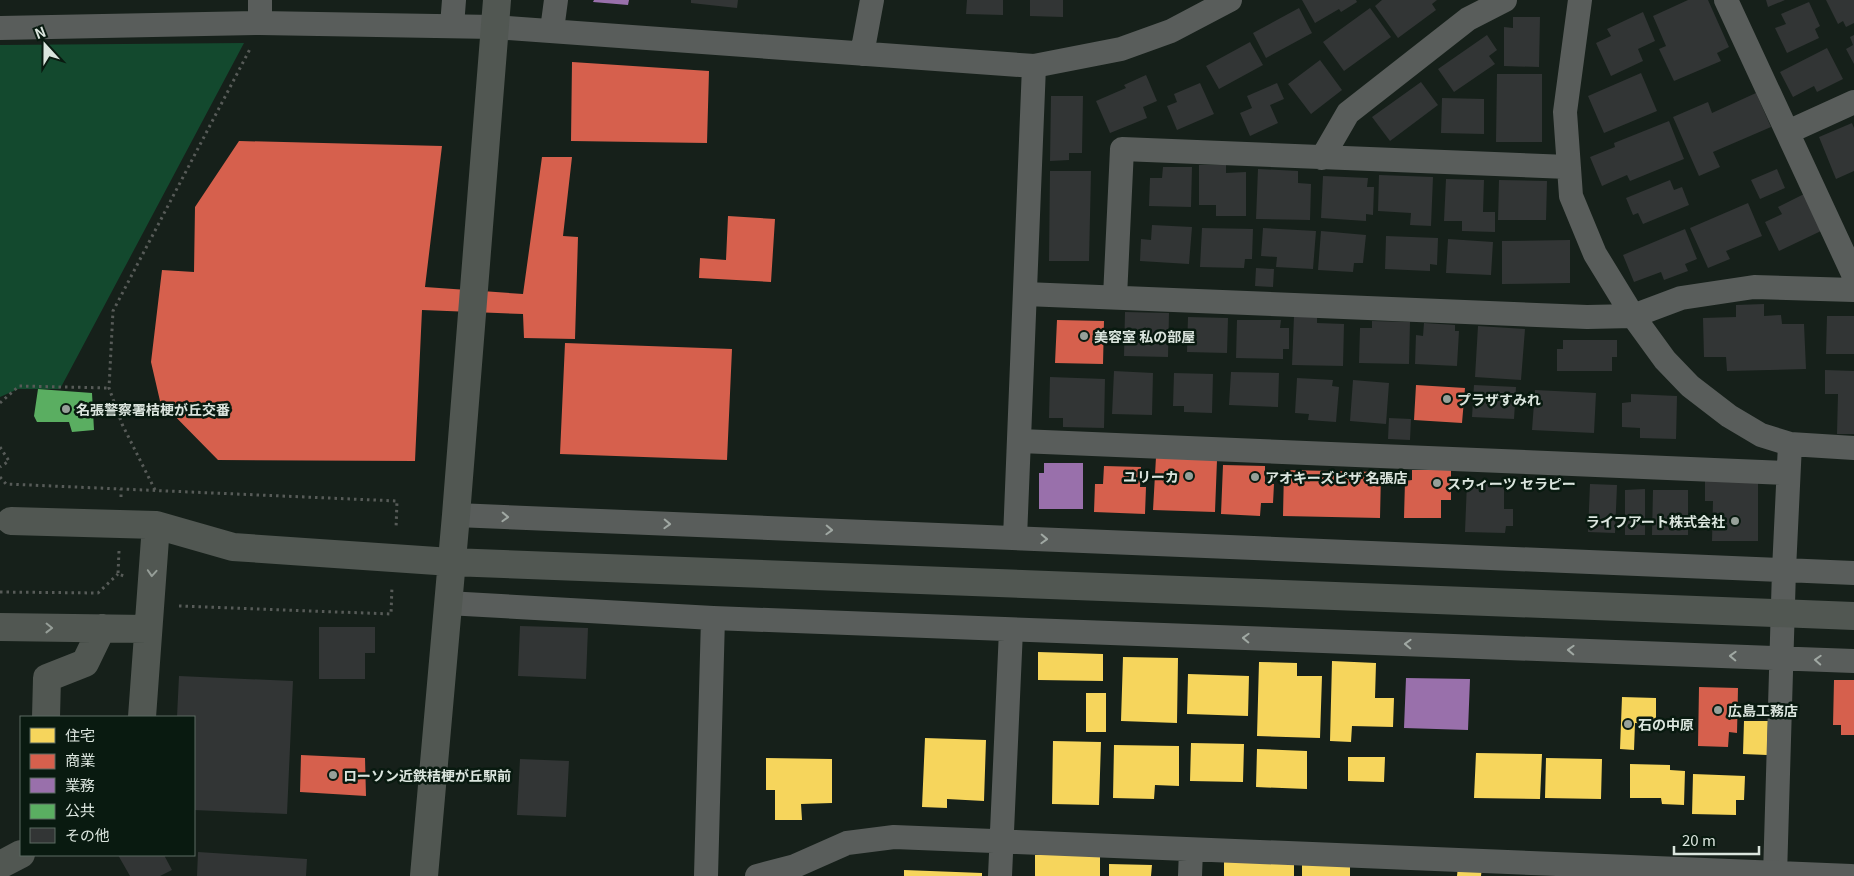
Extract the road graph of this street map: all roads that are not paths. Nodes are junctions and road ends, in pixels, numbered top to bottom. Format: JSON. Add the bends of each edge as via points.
{"nodes":[{"id":1,"x":454,"y":0,"type":"edge"},
{"id":2,"x":497,"y":0,"type":"edge"},
{"id":3,"x":556,"y":0,"type":"edge"},
{"id":4,"x":872,"y":0,"type":"edge"},
{"id":5,"x":1505,"y":0,"type":"edge"},
{"id":6,"x":1580,"y":0,"type":"edge"},
{"id":7,"x":1726,"y":0,"type":"edge"},
{"id":8,"x":1225,"y":2,"type":"edge"},
{"id":9,"x":260,"y":11,"type":"edge"},
{"id":10,"x":452,"y":26,"type":"junction"},
{"id":11,"x":494,"y":27,"type":"junction"},
{"id":12,"x":0,"y":28,"type":"edge"},
{"id":13,"x":552,"y":30,"type":"junction"},
{"id":14,"x":862,"y":54,"type":"junction"},
{"id":15,"x":1034,"y":66,"type":"junction"},
{"id":16,"x":1854,"y":102,"type":"edge"},
{"id":17,"x":1788,"y":132,"type":"junction"},
{"id":18,"x":1322,"y":158,"type":"junction"},
{"id":19,"x":1568,"y":167,"type":"junction"},
{"id":20,"x":1854,"y":276,"type":"edge"},
{"id":21,"x":1854,"y":290,"type":"edge"},
{"id":22,"x":1025,"y":294,"type":"junction"},
{"id":23,"x":1115,"y":296,"type":"junction"},
{"id":24,"x":1632,"y":316,"type":"junction"},
{"id":25,"x":1020,"y":441,"type":"junction"},
{"id":26,"x":1790,"y":444,"type":"junction"},
{"id":27,"x":1854,"y":448,"type":"edge"},
{"id":28,"x":1788,"y":473,"type":"junction"},
{"id":29,"x":456,"y":515,"type":"junction"},
{"id":30,"x":6,"y":517,"type":"edge"},
{"id":31,"x":156,"y":525,"type":"junction"},
{"id":32,"x":1015,"y":538,"type":"junction"},
{"id":33,"x":451,"y":562,"type":"junction"},
{"id":34,"x":1784,"y":570,"type":"junction"},
{"id":35,"x":1854,"y":573,"type":"edge"},
{"id":36,"x":447,"y":603,"type":"junction"},
{"id":37,"x":1783,"y":613,"type":"junction"},
{"id":38,"x":1854,"y":616,"type":"edge"},
{"id":39,"x":713,"y":618,"type":"junction"},
{"id":40,"x":0,"y":627,"type":"edge"},
{"id":41,"x":102,"y":628,"type":"junction"},
{"id":42,"x":147,"y":629,"type":"junction"},
{"id":43,"x":1011,"y":630,"type":"junction"},
{"id":44,"x":1782,"y":658,"type":"junction"},
{"id":45,"x":1854,"y":661,"type":"edge"},
{"id":46,"x":46,"y":716,"type":"edge"},
{"id":47,"x":142,"y":716,"type":"edge"},
{"id":48,"x":1001,"y":843,"type":"junction"},
{"id":49,"x":1191,"y":850,"type":"junction"},
{"id":50,"x":20,"y":855,"type":"edge"},
{"id":51,"x":0,"y":865,"type":"edge"},
{"id":52,"x":1387,"y":867,"type":"edge"},
{"id":53,"x":794,"y":871,"type":"edge"},
{"id":54,"x":1570,"y":871,"type":"edge"},
{"id":55,"x":1775,"y":875,"type":"edge"},
{"id":56,"x":424,"y":876,"type":"edge"},
{"id":57,"x":706,"y":876,"type":"edge"},
{"id":58,"x":757,"y":876,"type":"edge"},
{"id":59,"x":1000,"y":876,"type":"edge"},
{"id":60,"x":1190,"y":876,"type":"edge"},
{"id":61,"x":1851,"y":876,"type":"edge"}],
"edges":[{"from":1,"to":10,"type":"street"},
{"from":2,"to":11,"type":"street"},
{"from":3,"to":13,"type":"street"},
{"from":4,"to":14,"type":"street"},
{"from":5,"to":18,"type":"street","via":[[1468,19],[1348,113]]},
{"from":6,"to":19,"type":"street","via":[[1564,112]]},
{"from":7,"to":17,"type":"street"},
{"from":8,"to":15,"type":"street","via":[[1171,31],[1121,49]]},
{"from":9,"to":10,"type":"street"},
{"from":9,"to":12,"type":"street"},
{"from":10,"to":11,"type":"street"},
{"from":11,"to":13,"type":"street"},
{"from":11,"to":29,"type":"street"},
{"from":13,"to":14,"type":"street"},
{"from":14,"to":15,"type":"street"},
{"from":15,"to":22,"type":"street"},
{"from":16,"to":17,"type":"street"},
{"from":17,"to":20,"type":"street"},
{"from":18,"to":19,"type":"street"},
{"from":18,"to":23,"type":"street","via":[[1122,149]]},
{"from":19,"to":24,"type":"street","via":[[1571,196],[1579,219],[1595,254]]},
{"from":21,"to":24,"type":"street","via":[[1754,287],[1681,298]]},
{"from":22,"to":23,"type":"street"},
{"from":22,"to":25,"type":"street"},
{"from":23,"to":24,"type":"street"},
{"from":24,"to":26,"type":"street","via":[[1665,360],[1690,386],[1729,416],[1761,435]]},
{"from":25,"to":28,"type":"street"},
{"from":25,"to":32,"type":"street"},
{"from":26,"to":27,"type":"street"},
{"from":26,"to":28,"type":"street"},
{"from":28,"to":34,"type":"street"},
{"from":29,"to":32,"type":"street","one_way":true},
{"from":29,"to":33,"type":"street"},
{"from":30,"to":31,"type":"street"},
{"from":31,"to":33,"type":"street","via":[[233,547]]},
{"from":31,"to":42,"type":"street","one_way":true},
{"from":32,"to":34,"type":"street","one_way":true},
{"from":33,"to":36,"type":"street"},
{"from":33,"to":37,"type":"street"},
{"from":34,"to":35,"type":"street"},
{"from":34,"to":37,"type":"street"},
{"from":36,"to":39,"type":"street"},
{"from":36,"to":56,"type":"street"},
{"from":37,"to":38,"type":"street"},
{"from":37,"to":44,"type":"street"},
{"from":39,"to":43,"type":"street"},
{"from":39,"to":57,"type":"street"},
{"from":40,"to":41,"type":"street","one_way":true},
{"from":41,"to":42,"type":"street"},
{"from":41,"to":46,"type":"street","via":[[85,663],[47,678]]},
{"from":42,"to":47,"type":"street"},
{"from":44,"to":43,"type":"street","one_way":true},
{"from":43,"to":48,"type":"street"},
{"from":45,"to":44,"type":"street","one_way":true},
{"from":44,"to":55,"type":"street"},
{"from":48,"to":49,"type":"street"},
{"from":48,"to":53,"type":"street","via":[[894,837],[868,839],[847,842]]},
{"from":48,"to":59,"type":"street"},
{"from":49,"to":52,"type":"street"},
{"from":49,"to":60,"type":"street"},
{"from":50,"to":51,"type":"street"},
{"from":52,"to":54,"type":"street"},
{"from":53,"to":58,"type":"street"},
{"from":54,"to":55,"type":"street"},
{"from":55,"to":61,"type":"street"}]}
